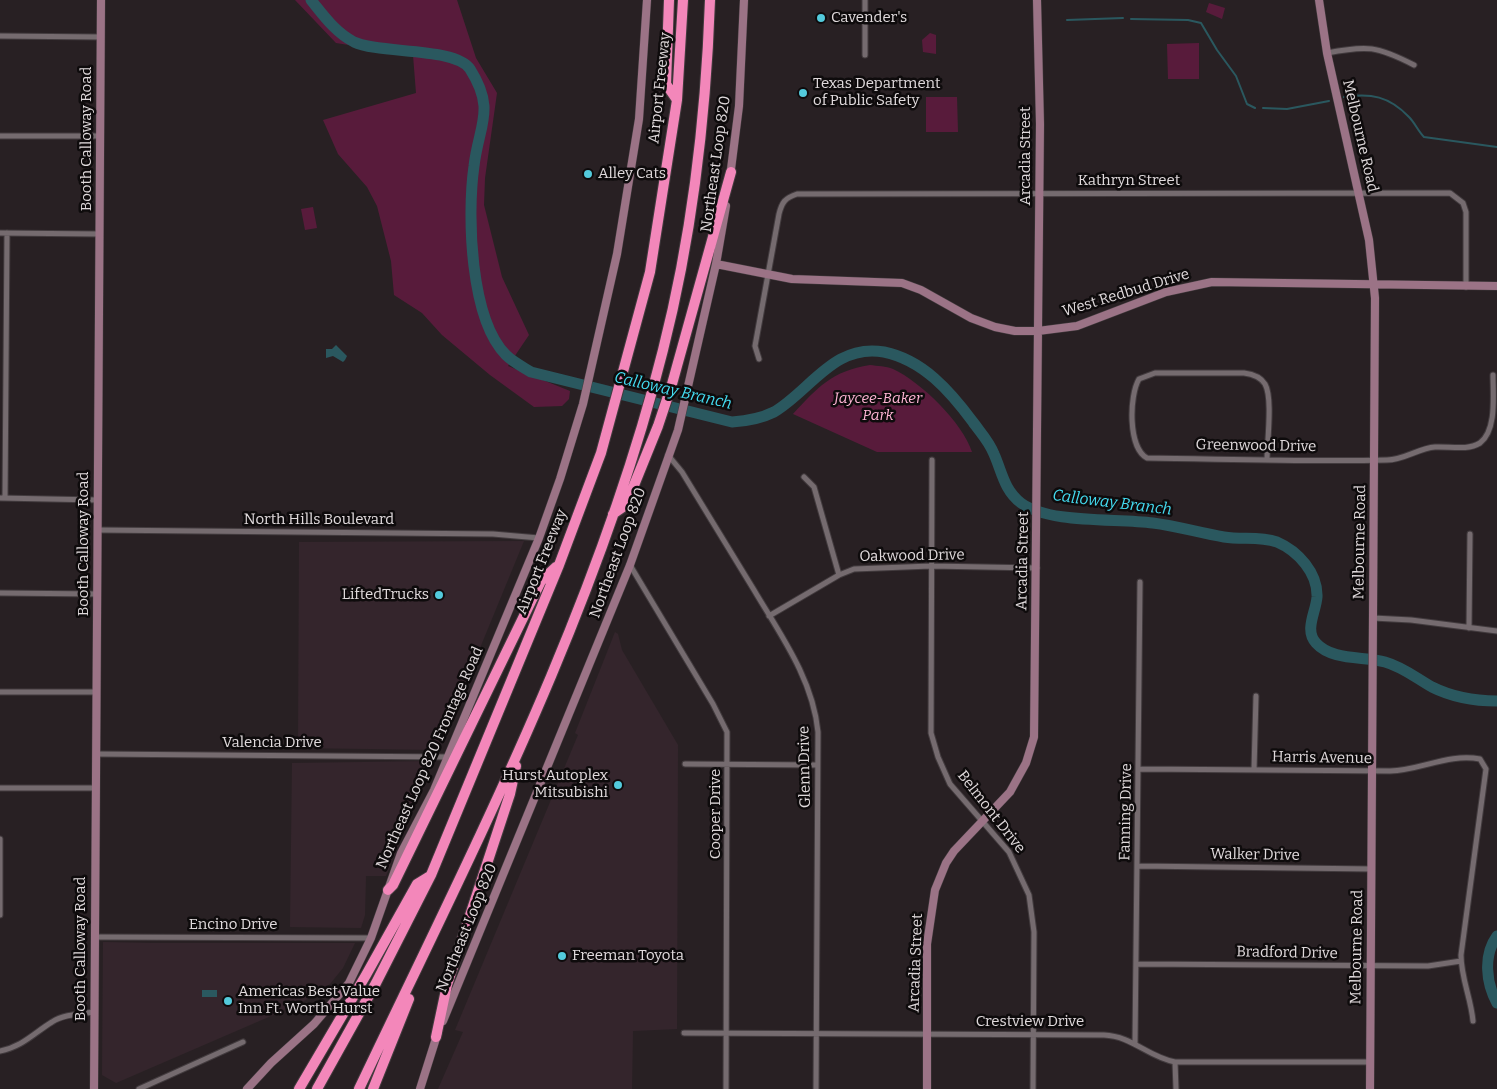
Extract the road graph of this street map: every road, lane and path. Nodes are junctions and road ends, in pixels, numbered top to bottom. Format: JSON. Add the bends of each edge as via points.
{"nodes":[{"id":1,"x":101,"y":0,"type":"edge"},
{"id":2,"x":647,"y":0,"type":"edge"},
{"id":3,"x":669,"y":0,"type":"edge"},
{"id":4,"x":683,"y":0,"type":"edge"},
{"id":5,"x":710,"y":0,"type":"edge"},
{"id":6,"x":744,"y":0,"type":"edge"},
{"id":7,"x":865,"y":0,"type":"edge"},
{"id":8,"x":1037,"y":0,"type":"edge"},
{"id":9,"x":1319,"y":0,"type":"edge"},
{"id":10,"x":0,"y":36,"type":"edge"},
{"id":11,"x":101,"y":37,"type":"junction"},
{"id":12,"x":1327,"y":53,"type":"junction"},
{"id":13,"x":865,"y":55,"type":"dead end"},
{"id":14,"x":1414,"y":65,"type":"dead end"},
{"id":15,"x":677,"y":100,"type":"junction"},
{"id":16,"x":0,"y":136,"type":"edge"},
{"id":17,"x":100,"y":136,"type":"junction"},
{"id":18,"x":731,"y":172,"type":"junction"},
{"id":19,"x":1360,"y":192,"type":"junction"},
{"id":20,"x":1039,"y":194,"type":"junction"},
{"id":21,"x":0,"y":233,"type":"edge"},
{"id":22,"x":7,"y":234,"type":"junction"},
{"id":23,"x":100,"y":234,"type":"junction"},
{"id":24,"x":716,"y":264,"type":"junction"},
{"id":25,"x":768,"y":274,"type":"junction"},
{"id":26,"x":1374,"y":286,"type":"junction"},
{"id":27,"x":1497,"y":286,"type":"edge"},
{"id":28,"x":1466,"y":287,"type":"junction"},
{"id":29,"x":1038,"y":331,"type":"junction"},
{"id":30,"x":759,"y":359,"type":"dead end"},
{"id":31,"x":1493,"y":375,"type":"dead end"},
{"id":32,"x":668,"y":455,"type":"junction"},
{"id":33,"x":932,"y":460,"type":"dead end"},
{"id":34,"x":1267,"y":460,"type":"junction"},
{"id":35,"x":1374,"y":460,"type":"junction"},
{"id":36,"x":804,"y":477,"type":"dead end"},
{"id":37,"x":2,"y":498,"type":"edge"},
{"id":38,"x":98,"y":500,"type":"junction"},
{"id":39,"x":613,"y":514,"type":"junction"},
{"id":40,"x":98,"y":530,"type":"junction"},
{"id":41,"x":1470,"y":534,"type":"dead end"},
{"id":42,"x":539,"y":538,"type":"junction"},
{"id":43,"x":559,"y":565,"type":"junction"},
{"id":44,"x":630,"y":565,"type":"junction"},
{"id":45,"x":930,"y":566,"type":"junction"},
{"id":46,"x":1037,"y":568,"type":"junction"},
{"id":47,"x":839,"y":575,"type":"junction"},
{"id":48,"x":1140,"y":582,"type":"dead end"},
{"id":49,"x":0,"y":593,"type":"edge"},
{"id":50,"x":97,"y":594,"type":"junction"},
{"id":51,"x":769,"y":616,"type":"junction"},
{"id":52,"x":1373,"y":618,"type":"junction"},
{"id":53,"x":1469,"y":628,"type":"junction"},
{"id":54,"x":1497,"y":631,"type":"edge"},
{"id":55,"x":0,"y":692,"type":"edge"},
{"id":56,"x":96,"y":692,"type":"junction"},
{"id":57,"x":1256,"y":696,"type":"dead end"},
{"id":58,"x":520,"y":748,"type":"junction"},
{"id":59,"x":96,"y":754,"type":"junction"},
{"id":60,"x":447,"y":757,"type":"junction"},
{"id":61,"x":729,"y":763,"type":"junction"},
{"id":62,"x":685,"y":764,"type":"dead end"},
{"id":63,"x":817,"y":765,"type":"junction"},
{"id":64,"x":1140,"y":769,"type":"junction"},
{"id":65,"x":1254,"y":770,"type":"junction"},
{"id":66,"x":1373,"y":772,"type":"junction"},
{"id":67,"x":0,"y":788,"type":"edge"},
{"id":68,"x":96,"y":788,"type":"junction"},
{"id":69,"x":981,"y":822,"type":"junction"},
{"id":70,"x":0,"y":839,"type":"edge"},
{"id":71,"x":1138,"y":866,"type":"junction"},
{"id":72,"x":1372,"y":869,"type":"junction"},
{"id":73,"x":431,"y":875,"type":"junction"},
{"id":74,"x":388,"y":890,"type":"junction"},
{"id":75,"x":0,"y":915,"type":"edge"},
{"id":76,"x":95,"y":937,"type":"junction"},
{"id":77,"x":371,"y":938,"type":"junction"},
{"id":78,"x":1461,"y":961,"type":"junction"},
{"id":79,"x":1137,"y":964,"type":"junction"},
{"id":80,"x":420,"y":965,"type":"junction"},
{"id":81,"x":1371,"y":966,"type":"junction"},
{"id":82,"x":94,"y":1012,"type":"junction"},
{"id":83,"x":1472,"y":1021,"type":"dead end"},
{"id":84,"x":684,"y":1033,"type":"dead end"},
{"id":85,"x":727,"y":1033,"type":"junction"},
{"id":86,"x":816,"y":1034,"type":"junction"},
{"id":87,"x":927,"y":1034,"type":"junction"},
{"id":88,"x":1034,"y":1035,"type":"junction"},
{"id":89,"x":436,"y":1037,"type":"junction"},
{"id":90,"x":243,"y":1042,"type":"dead end"},
{"id":91,"x":1135,"y":1043,"type":"junction"},
{"id":92,"x":0,"y":1050,"type":"edge"},
{"id":93,"x":1176,"y":1062,"type":"junction"},
{"id":94,"x":1370,"y":1062,"type":"junction"},
{"id":95,"x":94,"y":1085,"type":"edge"},
{"id":96,"x":101,"y":1089,"type":"edge"},
{"id":97,"x":138,"y":1089,"type":"edge"},
{"id":98,"x":247,"y":1089,"type":"edge"},
{"id":99,"x":299,"y":1089,"type":"edge"},
{"id":100,"x":317,"y":1089,"type":"edge"},
{"id":101,"x":359,"y":1089,"type":"edge"},
{"id":102,"x":373,"y":1089,"type":"edge"},
{"id":103,"x":420,"y":1089,"type":"edge"},
{"id":104,"x":726,"y":1089,"type":"edge"},
{"id":105,"x":816,"y":1089,"type":"edge"},
{"id":106,"x":927,"y":1089,"type":"edge"},
{"id":107,"x":1033,"y":1089,"type":"edge"},
{"id":108,"x":1176,"y":1089,"type":"edge"},
{"id":109,"x":1370,"y":1089,"type":"edge"}],
"edges":[{"from":1,"to":11,"type":"street","name":"Booth Calloway Road"},
{"from":2,"to":42,"type":"street","name":"Northeast Loop 820 Frontage Road","via":[[639,119],[618,254],[582,404]]},
{"from":3,"to":15,"type":"highway","via":[[666,84]]},
{"from":4,"to":15,"type":"highway","name":"Airport Freeway"},
{"from":5,"to":39,"type":"highway","via":[[698,157],[671,316],[655,382]]},
{"from":6,"to":18,"type":"street","name":"Northeast Loop 820","via":[[739,106]]},
{"from":7,"to":13,"type":"street"},
{"from":8,"to":20,"type":"street","name":"Arcadia Street"},
{"from":9,"to":12,"type":"street","name":"Melbourne Road"},
{"from":10,"to":11,"type":"street"},
{"from":11,"to":17,"type":"street","name":"Booth Calloway Road"},
{"from":12,"to":14,"type":"street","via":[[1372,48]]},
{"from":12,"to":19,"type":"street","name":"Melbourne Road"},
{"from":15,"to":43,"type":"highway","name":"Airport Freeway","via":[[650,272],[601,453]]},
{"from":16,"to":17,"type":"street"},
{"from":17,"to":23,"type":"street","name":"Booth Calloway Road"},
{"from":18,"to":24,"type":"street","name":"Northeast Loop 820"},
{"from":18,"to":39,"type":"highway","via":[[658,426],[626,505]]},
{"from":19,"to":20,"type":"street","name":"Kathryn Street"},
{"from":19,"to":26,"type":"street","name":"Melbourne Road"},
{"from":19,"to":28,"type":"street","name":"Kathryn Street","via":[[1440,192],[1457,196],[1466,212]]},
{"from":20,"to":25,"type":"street","name":"Kathryn Street","via":[[797,194],[782,203]]},
{"from":20,"to":29,"type":"street","name":"Arcadia Street"},
{"from":21,"to":22,"type":"street"},
{"from":22,"to":23,"type":"street"},
{"from":22,"to":37,"type":"street"},
{"from":23,"to":38,"type":"street","name":"Booth Calloway Road"},
{"from":24,"to":25,"type":"street","name":"West Redbud Drive"},
{"from":24,"to":32,"type":"street","name":"Northeast Loop 820","via":[[689,389]]},
{"from":25,"to":29,"type":"street","name":"West Redbud Drive","via":[[819,281],[902,283],[995,327]]},
{"from":25,"to":30,"type":"street","name":"Kathryn Street","via":[[755,346]]},
{"from":26,"to":28,"type":"street","name":"West Redbud Drive"},
{"from":26,"to":29,"type":"street","name":"West Redbud Drive","via":[[1212,282],[1166,292],[1077,326]]},
{"from":26,"to":35,"type":"street","name":"Melbourne Road"},
{"from":27,"to":28,"type":"street","name":"West Redbud Drive"},
{"from":29,"to":46,"type":"street","name":"Arcadia Street"},
{"from":31,"to":35,"type":"street","name":"Greenwood Drive","via":[[1492,424],[1490,432],[1480,443],[1461,448],[1427,448],[1390,460]]},
{"from":32,"to":44,"type":"street","name":"Northeast Loop 820"},
{"from":32,"to":51,"type":"street","name":"Glenn Drive","via":[[682,472]]},
{"from":33,"to":45,"type":"street","name":"Belmont Drive"},
{"from":34,"to":34,"type":"street","name":"Greenwood Drive","via":[[1268,390],[1263,382],[1249,374],[1155,373],[1144,376],[1136,385],[1133,437],[1138,451],[1147,458]]},
{"from":34,"to":35,"type":"street","name":"Greenwood Drive"},
{"from":35,"to":52,"type":"street","name":"Melbourne Road"},
{"from":36,"to":47,"type":"street","via":[[814,487]]},
{"from":37,"to":38,"type":"street"},
{"from":38,"to":40,"type":"street","name":"Booth Calloway Road"},
{"from":39,"to":58,"type":"highway"},
{"from":40,"to":42,"type":"street","name":"North Hills Boulevard","via":[[500,534]]},
{"from":40,"to":50,"type":"street","name":"Booth Calloway Road"},
{"from":41,"to":53,"type":"street"},
{"from":42,"to":60,"type":"street","name":"Northeast Loop 820 Frontage Road"},
{"from":43,"to":73,"type":"highway","name":"Airport Freeway"},
{"from":43,"to":74,"type":"highway","via":[[541,582]]},
{"from":44,"to":61,"type":"street","name":"Cooper Drive","via":[[723,722],[727,732]]},
{"from":44,"to":89,"type":"street","name":"Northeast Loop 820"},
{"from":45,"to":46,"type":"street","name":"Oakwood Drive"},
{"from":45,"to":47,"type":"street","name":"Oakwood Drive","via":[[869,567]]},
{"from":45,"to":69,"type":"street","name":"Belmont Drive","via":[[931,733],[950,784]]},
{"from":46,"to":69,"type":"street","name":"Arcadia Street","via":[[1034,737],[1026,762],[1010,792]]},
{"from":47,"to":51,"type":"street","name":"Oakwood Drive"},
{"from":48,"to":64,"type":"street","name":"Fanning Drive"},
{"from":49,"to":50,"type":"street"},
{"from":50,"to":56,"type":"street","name":"Booth Calloway Road"},
{"from":51,"to":63,"type":"street","name":"Glenn Drive","via":[[799,668],[814,705],[818,732]]},
{"from":52,"to":53,"type":"street"},
{"from":52,"to":66,"type":"street","name":"Melbourne Road"},
{"from":53,"to":54,"type":"street"},
{"from":55,"to":56,"type":"street"},
{"from":56,"to":59,"type":"street","name":"Booth Calloway Road"},
{"from":57,"to":65,"type":"street"},
{"from":58,"to":80,"type":"highway"},
{"from":58,"to":89,"type":"highway","via":[[510,794],[447,986]]},
{"from":59,"to":60,"type":"street","name":"Valencia Drive"},
{"from":59,"to":68,"type":"street","name":"Booth Calloway Road"},
{"from":60,"to":74,"type":"street","name":"Northeast Loop 820 Frontage Road","via":[[434,790],[405,844]]},
{"from":61,"to":62,"type":"street"},
{"from":61,"to":63,"type":"street"},
{"from":61,"to":85,"type":"street","name":"Cooper Drive"},
{"from":63,"to":86,"type":"street","name":"Glenn Drive"},
{"from":64,"to":65,"type":"street","name":"Harris Avenue"},
{"from":64,"to":71,"type":"street","name":"Fanning Drive"},
{"from":65,"to":66,"type":"street","name":"Harris Avenue"},
{"from":66,"to":72,"type":"street","name":"Melbourne Road"},
{"from":66,"to":78,"type":"street","name":"Harris Avenue","via":[[1405,770],[1448,758],[1474,758],[1485,763]]},
{"from":67,"to":68,"type":"street"},
{"from":68,"to":76,"type":"street","name":"Booth Calloway Road"},
{"from":69,"to":87,"type":"street","name":"Arcadia Street","via":[[946,863],[932,901]]},
{"from":69,"to":88,"type":"street","name":"Belmont Drive","via":[[1009,852],[1029,895],[1034,932]]},
{"from":70,"to":75,"type":"street"},
{"from":71,"to":72,"type":"street","name":"Walker Drive"},
{"from":71,"to":79,"type":"street","name":"Fanning Drive"},
{"from":72,"to":81,"type":"street","name":"Melbourne Road"},
{"from":73,"to":99,"type":"highway","name":"Airport Freeway","via":[[417,884]]},
{"from":73,"to":100,"type":"highway"},
{"from":74,"to":77,"type":"street","name":"Northeast Loop 820 Frontage Road"},
{"from":76,"to":77,"type":"street","name":"Encino Drive"},
{"from":76,"to":82,"type":"street","name":"Booth Calloway Road"},
{"from":77,"to":98,"type":"street","name":"Northeast Loop 820 Frontage Road","via":[[337,1000]]},
{"from":78,"to":81,"type":"street","name":"Bradford Drive","via":[[1442,966]]},
{"from":78,"to":83,"type":"street"},
{"from":79,"to":81,"type":"street","name":"Bradford Drive"},
{"from":79,"to":91,"type":"street","name":"Fanning Drive"},
{"from":80,"to":101,"type":"highway"},
{"from":80,"to":102,"type":"highway"},
{"from":81,"to":94,"type":"street","name":"Melbourne Road"},
{"from":82,"to":92,"type":"street","via":[[53,1021],[22,1044]]},
{"from":82,"to":95,"type":"street","name":"Booth Calloway Road"},
{"from":84,"to":85,"type":"street","name":"Crestview Drive"},
{"from":85,"to":86,"type":"street","name":"Crestview Drive"},
{"from":85,"to":104,"type":"street","name":"Cooper Drive"},
{"from":86,"to":87,"type":"street","name":"Crestview Drive"},
{"from":86,"to":105,"type":"street","name":"Glenn Drive"},
{"from":87,"to":88,"type":"street","name":"Crestview Drive"},
{"from":87,"to":106,"type":"street","name":"Arcadia Street"},
{"from":88,"to":91,"type":"street","name":"Crestview Drive","via":[[1112,1035]]},
{"from":88,"to":107,"type":"street","name":"Belmont Drive"},
{"from":89,"to":103,"type":"street","name":"Northeast Loop 820"},
{"from":90,"to":97,"type":"street"},
{"from":91,"to":93,"type":"street","name":"Crestview Drive","via":[[1150,1054]]},
{"from":93,"to":94,"type":"street","name":"Crestview Drive"},
{"from":93,"to":108,"type":"street"},
{"from":94,"to":109,"type":"street","name":"Melbourne Road"},
{"from":95,"to":96,"type":"street"}]}
